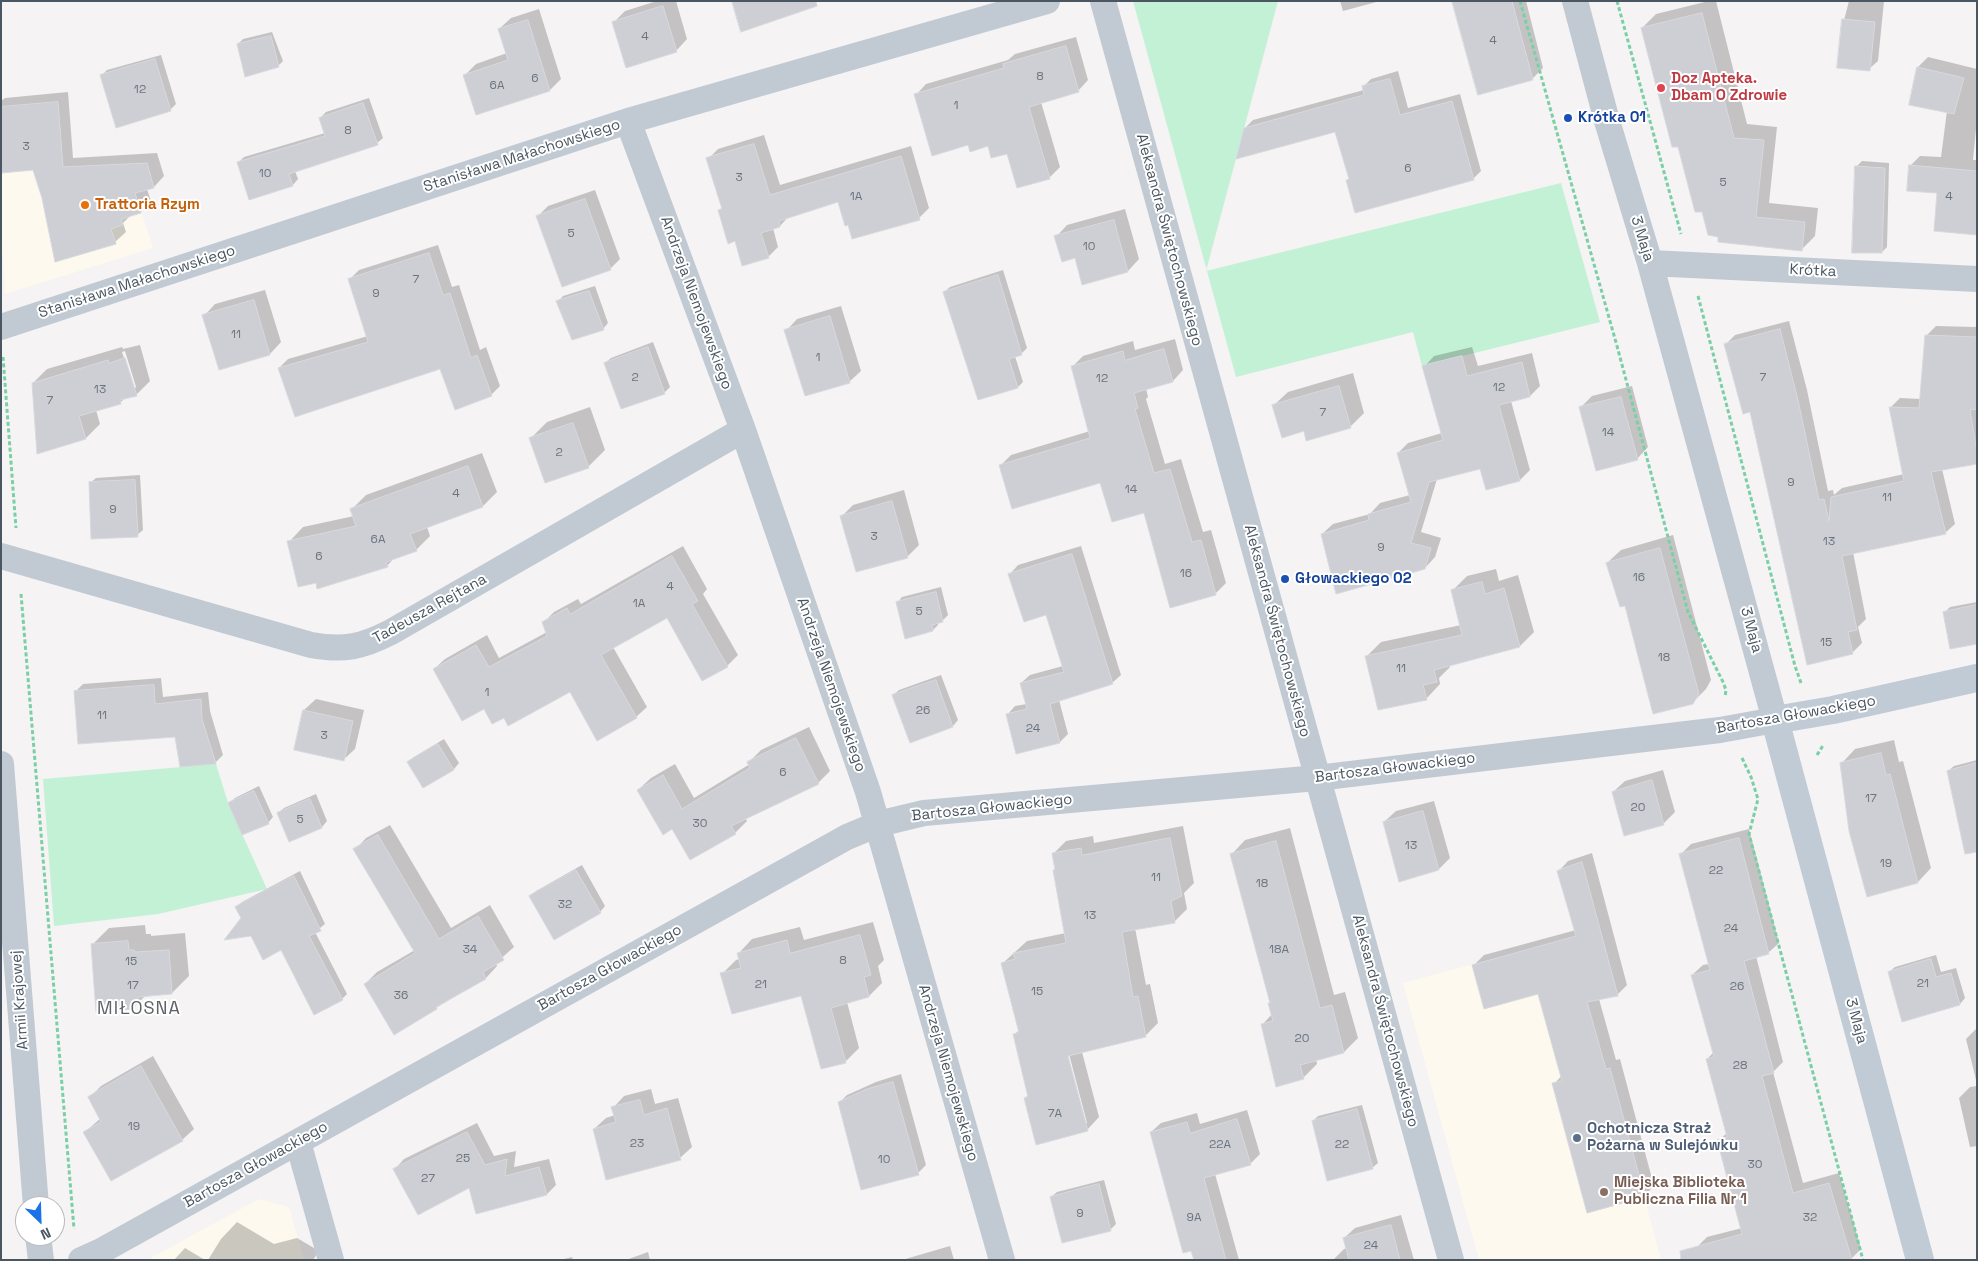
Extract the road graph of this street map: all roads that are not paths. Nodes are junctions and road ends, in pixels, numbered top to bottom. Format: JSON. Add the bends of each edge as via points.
{"nodes":[{"id":1,"x":1047,"y":1,"type":"edge"},
{"id":2,"x":1103,"y":1,"type":"edge"},
{"id":3,"x":1575,"y":1,"type":"edge"},
{"id":4,"x":628,"y":121,"type":"junction"},
{"id":5,"x":1650,"y":263,"type":"junction"},
{"id":6,"x":1977,"y":279,"type":"edge"},
{"id":7,"x":2,"y":326,"type":"edge"},
{"id":8,"x":744,"y":430,"type":"junction"},
{"id":9,"x":10,"y":559,"type":"edge"},
{"id":10,"x":1977,"y":678,"type":"edge"},
{"id":11,"x":1775,"y":720,"type":"junction"},
{"id":12,"x":1,"y":764,"type":"edge"},
{"id":13,"x":1317,"y":778,"type":"junction"},
{"id":14,"x":878,"y":824,"type":"junction"},
{"id":15,"x":298,"y":1142,"type":"junction"},
{"id":16,"x":35,"y":1196,"type":"edge"},
{"id":17,"x":39,"y":1246,"type":"edge"},
{"id":18,"x":41,"y":1260,"type":"edge"},
{"id":19,"x":81,"y":1260,"type":"edge"},
{"id":20,"x":330,"y":1260,"type":"edge"},
{"id":21,"x":1002,"y":1260,"type":"edge"},
{"id":22,"x":1451,"y":1260,"type":"edge"},
{"id":23,"x":1920,"y":1260,"type":"edge"}],
"edges":[{"from":1,"to":4,"type":"street","name":"Stanisława Małachowskiego"},
{"from":2,"to":13,"type":"street","name":"Aleksandra Świętochowskiego"},
{"from":3,"to":5,"type":"street","name":"3 Maja"},
{"from":4,"to":7,"type":"street","name":"Stanisława Małachowskiego"},
{"from":4,"to":8,"type":"street","name":"Andrzeja Niemojewskiego"},
{"from":5,"to":6,"type":"street","name":"Krótka"},
{"from":5,"to":11,"type":"street","name":"3 Maja"},
{"from":8,"to":9,"type":"street","name":"Tadeusza Rejtana","via":[[391,632],[358,646],[327,648],[311,645]]},
{"from":8,"to":14,"type":"street","name":"Andrzeja Niemojewskiego"},
{"from":10,"to":11,"type":"street","name":"Bartosza Głowackiego"},
{"from":11,"to":13,"type":"street","name":"Bartosza Głowackiego","via":[[1720,730]]},
{"from":11,"to":23,"type":"street","name":"3 Maja"},
{"from":12,"to":16,"type":"street","name":"Armii Krajowej"},
{"from":13,"to":14,"type":"street","name":"Bartosza Głowackiego","via":[[924,813]]},
{"from":13,"to":22,"type":"street","name":"Aleksandra Świętochowskiego"},
{"from":14,"to":15,"type":"street","name":"Bartosza Głowackiego","via":[[847,837]]},
{"from":14,"to":21,"type":"street","name":"Andrzeja Niemojewskiego"},
{"from":15,"to":19,"type":"street","name":"Bartosza Głowackiego"},
{"from":15,"to":20,"type":"street"},
{"from":17,"to":18,"type":"street"}]}
